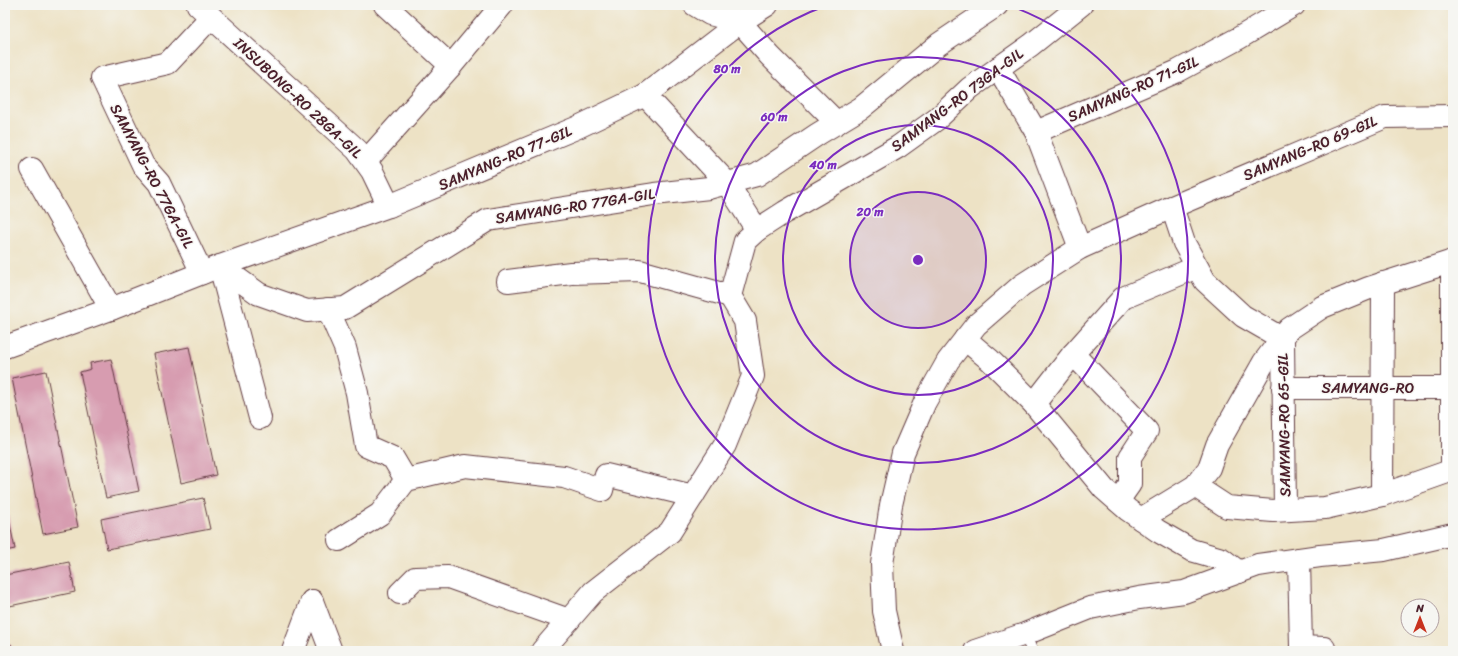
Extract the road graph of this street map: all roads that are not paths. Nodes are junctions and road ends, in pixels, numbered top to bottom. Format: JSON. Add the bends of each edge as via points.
{"nodes":[{"id":1,"x":385,"y":5,"type":"edge"},
{"id":2,"x":502,"y":5,"type":"edge"},
{"id":3,"x":695,"y":5,"type":"edge"},
{"id":4,"x":767,"y":5,"type":"edge"},
{"id":5,"x":997,"y":5,"type":"edge"},
{"id":6,"x":1081,"y":5,"type":"edge"},
{"id":7,"x":1294,"y":5,"type":"edge"},
{"id":8,"x":204,"y":11,"type":"edge"},
{"id":9,"x":740,"y":22,"type":"junction"},
{"id":10,"x":450,"y":66,"type":"junction"},
{"id":11,"x":998,"y":68,"type":"junction"},
{"id":12,"x":102,"y":78,"type":"joint"},
{"id":13,"x":645,"y":95,"type":"junction"},
{"id":14,"x":1453,"y":116,"type":"edge"},
{"id":15,"x":837,"y":123,"type":"junction"},
{"id":16,"x":1036,"y":132,"type":"junction"},
{"id":17,"x":366,"y":161,"type":"junction"},
{"id":18,"x":32,"y":170,"type":"dead end"},
{"id":19,"x":727,"y":183,"type":"junction"},
{"id":20,"x":389,"y":206,"type":"junction"},
{"id":21,"x":1172,"y":207,"type":"junction"},
{"id":22,"x":757,"y":230,"type":"junction"},
{"id":23,"x":1080,"y":248,"type":"junction"},
{"id":24,"x":1452,"y":261,"type":"edge"},
{"id":25,"x":1197,"y":267,"type":"junction"},
{"id":26,"x":211,"y":270,"type":"junction"},
{"id":27,"x":508,"y":281,"type":"dead end"},
{"id":28,"x":1383,"y":283,"type":"junction"},
{"id":29,"x":730,"y":296,"type":"junction"},
{"id":30,"x":111,"y":309,"type":"junction"},
{"id":31,"x":328,"y":309,"type":"junction"},
{"id":32,"x":965,"y":339,"type":"junction"},
{"id":33,"x":1283,"y":339,"type":"junction"},
{"id":34,"x":5,"y":347,"type":"edge"},
{"id":35,"x":1073,"y":354,"type":"junction"},
{"id":36,"x":1452,"y":365,"type":"edge"},
{"id":37,"x":1283,"y":388,"type":"junction"},
{"id":38,"x":1383,"y":388,"type":"junction"},
{"id":39,"x":1452,"y":388,"type":"junction"},
{"id":40,"x":1034,"y":404,"type":"junction"},
{"id":41,"x":260,"y":418,"type":"dead end"},
{"id":42,"x":1452,"y":470,"type":"edge"},
{"id":43,"x":406,"y":480,"type":"junction"},
{"id":44,"x":1195,"y":486,"type":"junction"},
{"id":45,"x":1382,"y":495,"type":"junction"},
{"id":46,"x":693,"y":496,"type":"junction"},
{"id":47,"x":1118,"y":501,"type":"junction"},
{"id":48,"x":1285,"y":510,"type":"junction"},
{"id":49,"x":1141,"y":519,"type":"junction"},
{"id":50,"x":1453,"y":534,"type":"edge"},
{"id":51,"x":339,"y":540,"type":"dead end"},
{"id":52,"x":1299,"y":559,"type":"junction"},
{"id":53,"x":1239,"y":572,"type":"junction"},
{"id":54,"x":400,"y":593,"type":"dead end"},
{"id":55,"x":569,"y":620,"type":"junction"},
{"id":56,"x":1029,"y":642,"type":"edge"},
{"id":57,"x":1324,"y":648,"type":"dead end"},
{"id":58,"x":293,"y":651,"type":"edge"},
{"id":59,"x":331,"y":651,"type":"edge"},
{"id":60,"x":542,"y":651,"type":"edge"},
{"id":61,"x":893,"y":651,"type":"edge"},
{"id":62,"x":975,"y":651,"type":"edge"}],
"edges":[{"from":1,"to":10,"type":"street"},
{"from":2,"to":10,"type":"street"},
{"from":3,"to":9,"type":"street","via":[[710,14]]},
{"from":4,"to":9,"type":"street","name":"SAMYANG-RO 77-GIL"},
{"from":5,"to":15,"type":"street","name":"SAMYANG-RO 77GA-GIL","via":[[939,44],[861,108]]},
{"from":6,"to":11,"type":"street","name":"SAMYANG-RO 73GA-GIL"},
{"from":7,"to":16,"type":"street","name":"SAMYANG-RO 71-GIL","via":[[1178,71]]},
{"from":8,"to":12,"type":"street","name":"INSUBONG-RO 28GA-GIL","via":[[168,63]]},
{"from":8,"to":17,"type":"street","name":"INSUBONG-RO 28GA-GIL","via":[[358,150]]},
{"from":9,"to":13,"type":"street","name":"SAMYANG-RO 77-GIL"},
{"from":9,"to":15,"type":"street"},
{"from":10,"to":17,"type":"street"},
{"from":11,"to":16,"type":"street"},
{"from":11,"to":22,"type":"street","name":"SAMYANG-RO 73GA-GIL","via":[[970,88],[938,119],[898,147]]},
{"from":12,"to":26,"type":"street","name":"SAMYANG-RO 77GA-GIL","via":[[143,165],[159,183]]},
{"from":13,"to":19,"type":"street"},
{"from":13,"to":20,"type":"street","name":"SAMYANG-RO 77-GIL","via":[[576,128]]},
{"from":14,"to":21,"type":"street","name":"SAMYANG-RO 69-GIL","via":[[1385,117]]},
{"from":15,"to":19,"type":"street","name":"SAMYANG-RO 77GA-GIL","via":[[757,175]]},
{"from":16,"to":23,"type":"street"},
{"from":17,"to":20,"type":"street","name":"INSUBONG-RO 28GA-GIL"},
{"from":18,"to":30,"type":"street"},
{"from":19,"to":22,"type":"street"},
{"from":19,"to":31,"type":"street","name":"SAMYANG-RO 77GA-GIL","via":[[709,188],[488,220],[345,308]]},
{"from":20,"to":26,"type":"street","name":"SAMYANG-RO 77-GIL"},
{"from":21,"to":23,"type":"street","name":"SAMYANG-RO 69-GIL"},
{"from":21,"to":25,"type":"street","via":[[1184,243]]},
{"from":22,"to":29,"type":"street","name":"SAMYANG-RO 73GA-GIL","via":[[745,241]]},
{"from":23,"to":32,"type":"street","name":"SAMYANG-RO 69-GIL","via":[[1022,285],[976,325]]},
{"from":24,"to":28,"type":"street"},
{"from":24,"to":36,"type":"street","name":"SAMYANG-RO 65-GIL"},
{"from":25,"to":33,"type":"street","via":[[1205,281],[1243,316]]},
{"from":25,"to":35,"type":"street","via":[[1123,298]]},
{"from":26,"to":30,"type":"street"},
{"from":26,"to":31,"type":"street","name":"SAMYANG-RO 77GA-GIL","via":[[259,294],[307,311]]},
{"from":26,"to":41,"type":"street","name":"SAMYANG-RO 77GA-GIL"},
{"from":27,"to":29,"type":"street","via":[[571,273],[640,272]]},
{"from":28,"to":33,"type":"street","via":[[1322,307],[1289,329]]},
{"from":28,"to":38,"type":"street"},
{"from":29,"to":46,"type":"street","via":[[745,321],[753,376],[725,445]]},
{"from":30,"to":34,"type":"street"},
{"from":31,"to":43,"type":"street","via":[[345,348],[357,393],[366,446],[393,458]]},
{"from":32,"to":40,"type":"street"},
{"from":32,"to":61,"type":"street","name":"SAMYANG-RO 69-GIL","via":[[948,361],[925,402],[903,453],[894,490],[882,564],[884,611]]},
{"from":33,"to":37,"type":"street","name":"SAMYANG-RO 65-GIL"},
{"from":33,"to":44,"type":"street","via":[[1264,362],[1217,445],[1209,468]]},
{"from":35,"to":40,"type":"street"},
{"from":35,"to":47,"type":"street","via":[[1146,431],[1130,457],[1130,484]]},
{"from":36,"to":39,"type":"street","name":"SAMYANG-RO 65-GIL"},
{"from":37,"to":38,"type":"street","name":"SAMYANG-RO"},
{"from":37,"to":48,"type":"street","name":"SAMYANG-RO 65-GIL"},
{"from":38,"to":39,"type":"street","name":"SAMYANG-RO"},
{"from":38,"to":45,"type":"street"},
{"from":39,"to":42,"type":"street","name":"SAMYANG-RO 65-GIL"},
{"from":40,"to":47,"type":"street","via":[[1104,488]]},
{"from":42,"to":45,"type":"street","name":"SAMYANG-RO 65-GIL"},
{"from":43,"to":46,"type":"street","via":[[465,466],[564,477],[602,490],[606,475]]},
{"from":43,"to":51,"type":"street","via":[[380,514]]},
{"from":44,"to":48,"type":"street","name":"SAMYANG-RO 65-GIL","via":[[1227,507]]},
{"from":44,"to":49,"type":"street"},
{"from":45,"to":48,"type":"street","name":"SAMYANG-RO 65-GIL","via":[[1325,508]]},
{"from":46,"to":55,"type":"street","via":[[670,532],[593,592]]},
{"from":47,"to":49,"type":"street"},
{"from":49,"to":53,"type":"street","via":[[1191,550],[1222,559]]},
{"from":50,"to":52,"type":"street","via":[[1384,550]]},
{"from":52,"to":53,"type":"street","via":[[1258,565]]},
{"from":52,"to":57,"type":"street","via":[[1301,647]]},
{"from":53,"to":56,"type":"street","via":[[1184,592],[1090,608]]},
{"from":54,"to":55,"type":"street","via":[[415,578],[448,577]]},
{"from":55,"to":60,"type":"street"},
{"from":56,"to":62,"type":"street"},
{"from":58,"to":59,"type":"street","via":[[312,601]]}]}
